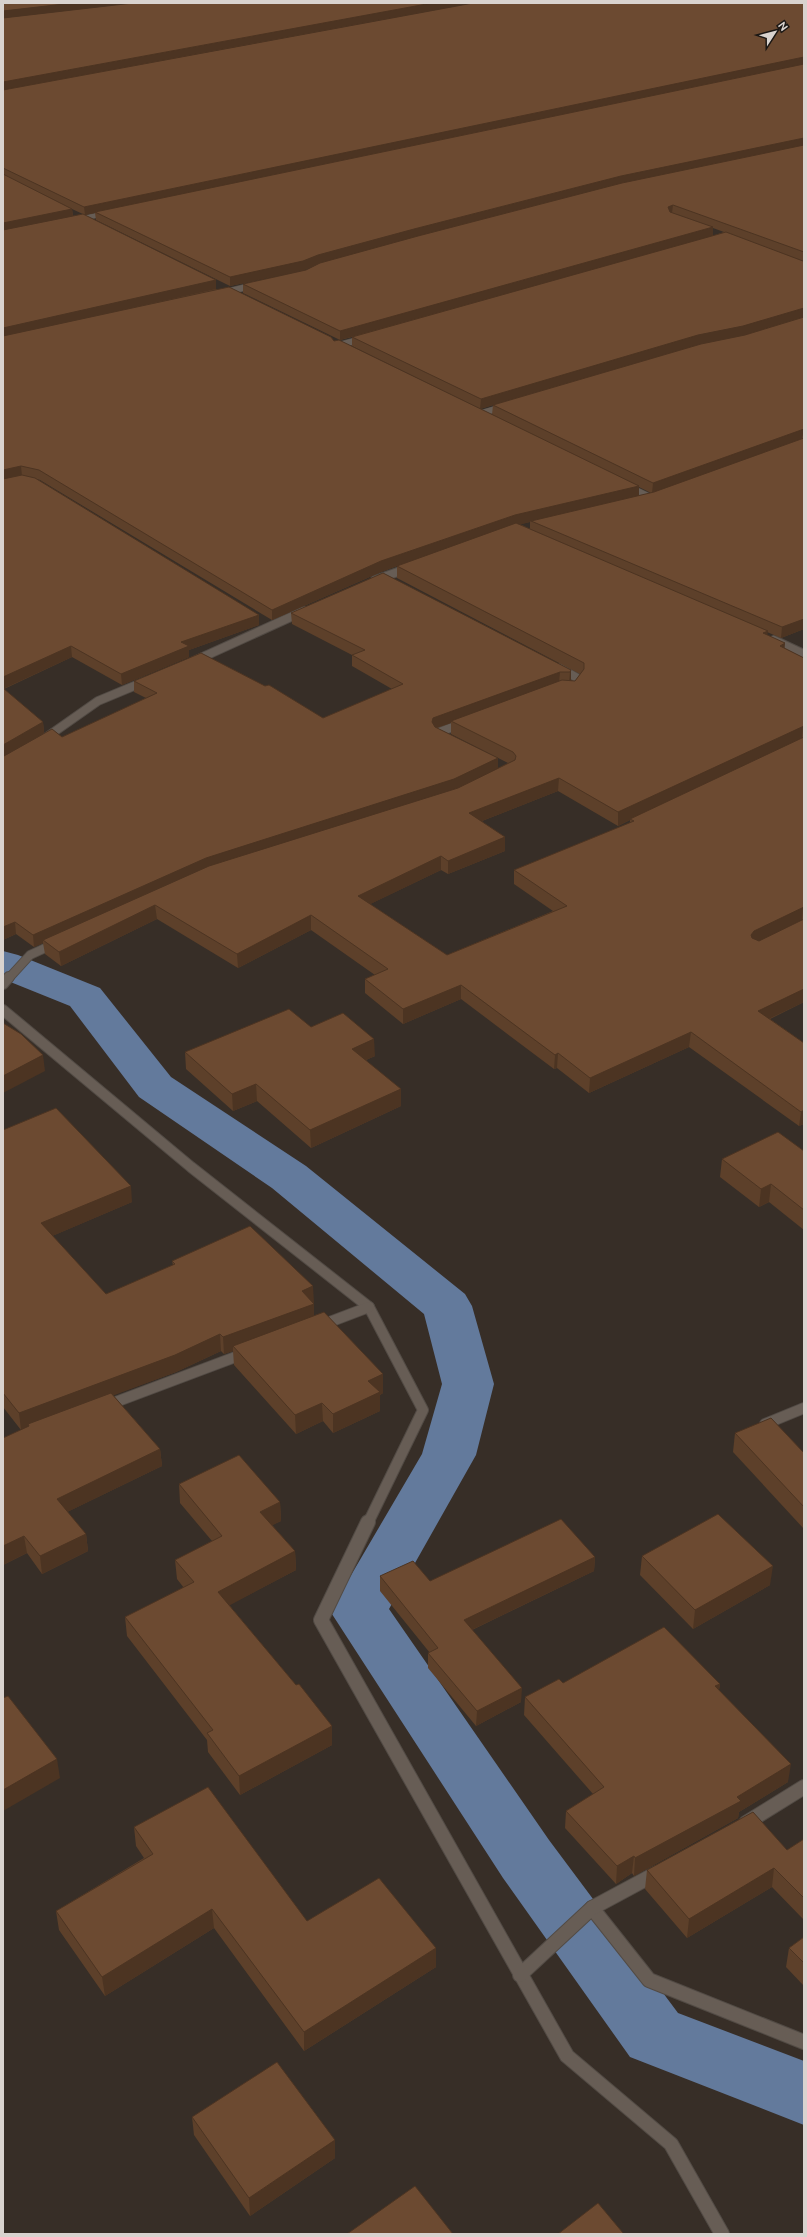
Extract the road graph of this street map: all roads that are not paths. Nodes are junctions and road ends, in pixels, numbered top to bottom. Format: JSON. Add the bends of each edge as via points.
{"nodes":[{"id":1,"x":113,"y":212,"type":"edge"},
{"id":2,"x":75,"y":215,"type":"edge"},
{"id":3,"x":82,"y":218,"type":"junction"},
{"id":4,"x":67,"y":222,"type":"edge"},
{"id":5,"x":96,"y":225,"type":"edge"},
{"id":6,"x":260,"y":284,"type":"edge"},
{"id":7,"x":223,"y":288,"type":"edge"},
{"id":8,"x":230,"y":291,"type":"junction"},
{"id":9,"x":215,"y":294,"type":"edge"},
{"id":10,"x":237,"y":295,"type":"edge"},
{"id":11,"x":374,"y":336,"type":"edge"},
{"id":12,"x":329,"y":342,"type":"edge"},
{"id":13,"x":336,"y":346,"type":"junction"},
{"id":14,"x":343,"y":350,"type":"edge"},
{"id":15,"x":517,"y":403,"type":"edge"},
{"id":16,"x":472,"y":411,"type":"edge"},
{"id":17,"x":479,"y":414,"type":"junction"},
{"id":18,"x":486,"y":418,"type":"edge"},
{"id":19,"x":617,"y":482,"type":"edge"},
{"id":20,"x":637,"y":502,"type":"edge"},
{"id":21,"x":420,"y":564,"type":"edge"},
{"id":22,"x":383,"y":577,"type":"junction"},
{"id":23,"x":369,"y":583,"type":"edge"},
{"id":24,"x":397,"y":584,"type":"edge"},
{"id":25,"x":313,"y":608,"type":"edge"},
{"id":26,"x":763,"y":636,"type":"edge"},
{"id":27,"x":804,"y":654,"type":"edge"},
{"id":28,"x":186,"y":664,"type":"edge"},
{"id":29,"x":552,"y":664,"type":"edge"},
{"id":30,"x":157,"y":676,"type":"edge"},
{"id":31,"x":561,"y":688,"type":"edge"},
{"id":32,"x":473,"y":720,"type":"edge"},
{"id":33,"x":451,"y":739,"type":"edge"},
{"id":34,"x":35,"y":744,"type":"edge"},
{"id":35,"x":66,"y":939,"type":"edge"},
{"id":36,"x":3,"y":984,"type":"edge"},
{"id":37,"x":3,"y":1010,"type":"edge"},
{"id":38,"x":369,"y":1307,"type":"junction"},
{"id":39,"x":310,"y":1329,"type":"edge"},
{"id":40,"x":257,"y":1349,"type":"edge"},
{"id":41,"x":804,"y":1408,"type":"edge"},
{"id":42,"x":93,"y":1410,"type":"edge"},
{"id":43,"x":765,"y":1424,"type":"edge"},
{"id":44,"x":804,"y":1787,"type":"edge"},
{"id":45,"x":736,"y":1829,"type":"edge"},
{"id":46,"x":668,"y":1867,"type":"edge"},
{"id":47,"x":592,"y":1908,"type":"junction"},
{"id":48,"x":520,"y":1975,"type":"junction"},
{"id":49,"x":804,"y":2042,"type":"edge"},
{"id":50,"x":722,"y":2234,"type":"edge"}],
"edges":[{"from":1,"to":3,"type":"street"},
{"from":2,"to":3,"type":"street"},
{"from":3,"to":4,"type":"street"},
{"from":3,"to":5,"type":"street"},
{"from":6,"to":8,"type":"street"},
{"from":7,"to":8,"type":"street"},
{"from":8,"to":9,"type":"street"},
{"from":8,"to":10,"type":"street"},
{"from":11,"to":13,"type":"street"},
{"from":12,"to":13,"type":"street"},
{"from":13,"to":14,"type":"street"},
{"from":15,"to":17,"type":"street"},
{"from":16,"to":17,"type":"street"},
{"from":17,"to":18,"type":"street"},
{"from":19,"to":20,"type":"street","via":[[656,497]]},
{"from":21,"to":22,"type":"street"},
{"from":22,"to":23,"type":"street"},
{"from":22,"to":24,"type":"street"},
{"from":25,"to":28,"type":"street","via":[[267,624]]},
{"from":26,"to":27,"type":"street"},
{"from":29,"to":31,"type":"street","via":[[579,679],[572,689]]},
{"from":30,"to":34,"type":"street","via":[[98,701]]},
{"from":32,"to":33,"type":"street","via":[[437,733]]},
{"from":35,"to":36,"type":"street","via":[[30,955]]},
{"from":37,"to":38,"type":"street","via":[[191,1167]]},
{"from":38,"to":39,"type":"street"},
{"from":38,"to":48,"type":"street","via":[[423,1410],[321,1620]]},
{"from":40,"to":42,"type":"street"},
{"from":41,"to":43,"type":"street"},
{"from":44,"to":45,"type":"street","via":[[771,1810]]},
{"from":46,"to":47,"type":"street"},
{"from":47,"to":48,"type":"street"},
{"from":47,"to":49,"type":"street","via":[[649,1980]]},
{"from":48,"to":50,"type":"street","via":[[567,2056],[671,2144]]}]}
